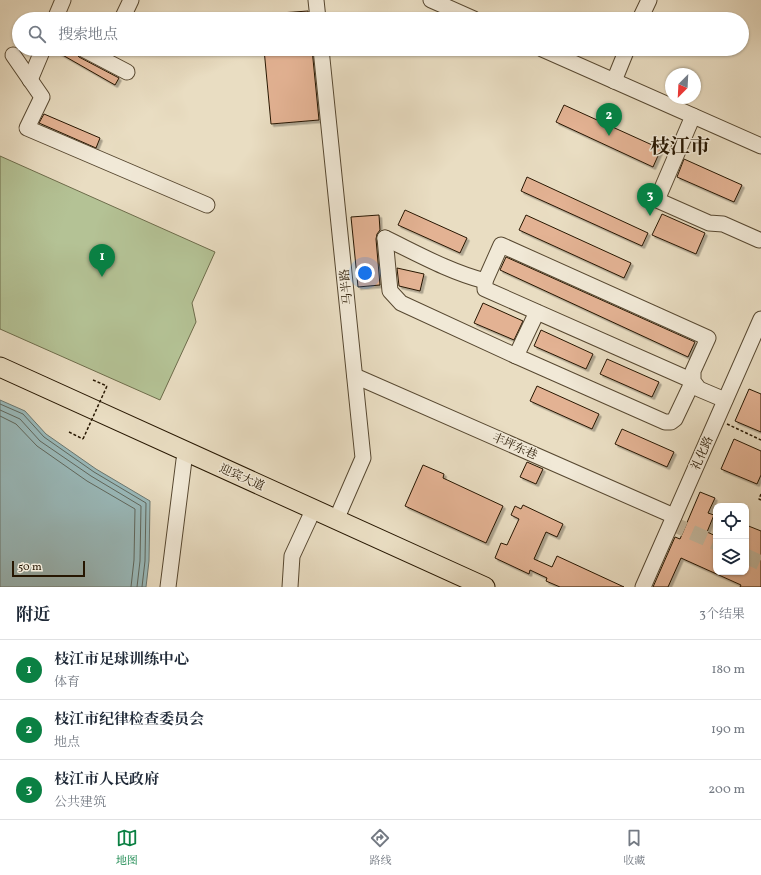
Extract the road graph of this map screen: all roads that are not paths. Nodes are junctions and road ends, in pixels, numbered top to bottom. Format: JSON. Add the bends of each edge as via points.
{"nodes":[{"id":1,"x":63,"y":0,"type":"edge"},
{"id":2,"x":131,"y":0,"type":"edge"},
{"id":3,"x":316,"y":0,"type":"edge"},
{"id":4,"x":431,"y":0,"type":"edge"},
{"id":5,"x":649,"y":0,"type":"edge"},
{"id":6,"x":58,"y":12,"type":"edge"},
{"id":7,"x":125,"y":12,"type":"edge"},
{"id":8,"x":317,"y":12,"type":"edge"},
{"id":9,"x":458,"y":12,"type":"edge"},
{"id":10,"x":643,"y":12,"type":"edge"},
{"id":11,"x":14,"y":56,"type":"edge"},
{"id":12,"x":40,"y":56,"type":"edge"},
{"id":13,"x":109,"y":56,"type":"edge"},
{"id":14,"x":322,"y":56,"type":"edge"},
{"id":15,"x":558,"y":56,"type":"edge"},
{"id":16,"x":624,"y":56,"type":"edge"},
{"id":17,"x":127,"y":72,"type":"dead end"},
{"id":18,"x":30,"y":80,"type":"junction"},
{"id":19,"x":614,"y":81,"type":"junction"},
{"id":20,"x":694,"y":116,"type":"junction"},
{"id":21,"x":761,"y":146,"type":"edge"},
{"id":22,"x":207,"y":206,"type":"dead end"},
{"id":23,"x":759,"y":240,"type":"dead end"},
{"id":24,"x":485,"y":281,"type":"junction"},
{"id":25,"x":537,"y":312,"type":"junction"},
{"id":26,"x":761,"y":319,"type":"edge"},
{"id":27,"x":516,"y":356,"type":"junction"},
{"id":28,"x":0,"y":367,"type":"edge"},
{"id":29,"x":0,"y":376,"type":"edge"},
{"id":30,"x":355,"y":376,"type":"junction"},
{"id":31,"x":693,"y":381,"type":"junction"},
{"id":32,"x":725,"y":400,"type":"junction"},
{"id":33,"x":184,"y":460,"type":"junction"},
{"id":34,"x":674,"y":516,"type":"junction"},
{"id":35,"x":310,"y":517,"type":"junction"},
{"id":36,"x":336,"y":520,"type":"junction"},
{"id":37,"x":168,"y":587,"type":"edge"},
{"id":38,"x":290,"y":587,"type":"edge"},
{"id":39,"x":465,"y":587,"type":"edge"},
{"id":40,"x":485,"y":587,"type":"edge"},
{"id":41,"x":643,"y":587,"type":"edge"}],
"edges":[{"from":1,"to":6,"type":"street"},
{"from":2,"to":7,"type":"street"},
{"from":3,"to":8,"type":"street"},
{"from":4,"to":9,"type":"street"},
{"from":5,"to":10,"type":"street"},
{"from":11,"to":18,"type":"street"},
{"from":12,"to":18,"type":"street"},
{"from":13,"to":17,"type":"street"},
{"from":14,"to":30,"type":"street","name":"马半路"},
{"from":15,"to":19,"type":"street"},
{"from":16,"to":19,"type":"street"},
{"from":18,"to":22,"type":"street","via":[[42,97],[28,128]]},
{"from":19,"to":20,"type":"street"},
{"from":20,"to":21,"type":"street"},
{"from":20,"to":23,"type":"street","via":[[657,200],[709,223],[723,224]]},
{"from":24,"to":25,"type":"street","via":[[485,289]]},
{"from":24,"to":27,"type":"street","via":[[446,267],[385,238],[390,291],[401,303]]},
{"from":24,"to":31,"type":"street","via":[[501,245],[708,338],[693,371]]},
{"from":25,"to":27,"type":"street"},
{"from":25,"to":31,"type":"street"},
{"from":26,"to":32,"type":"street","name":"礼化路"},
{"from":27,"to":31,"type":"street","via":[[665,422],[675,419]]},
{"from":28,"to":36,"type":"main road","name":"迎宾大道"},
{"from":29,"to":33,"type":"main road","name":"迎宾大道"},
{"from":30,"to":34,"type":"street","name":"丰坪东巷"},
{"from":30,"to":36,"type":"street","name":"马半路","via":[[363,458]]},
{"from":31,"to":32,"type":"street","via":[[699,389]]},
{"from":32,"to":34,"type":"street","name":"礼化路"},
{"from":33,"to":35,"type":"main road","name":"迎宾大道"},
{"from":33,"to":37,"type":"street"},
{"from":34,"to":41,"type":"street","name":"礼化路"},
{"from":35,"to":38,"type":"street","via":[[292,556]]},
{"from":35,"to":39,"type":"main road","name":"迎宾大道"},
{"from":36,"to":40,"type":"main road","name":"迎宾大道"}]}
